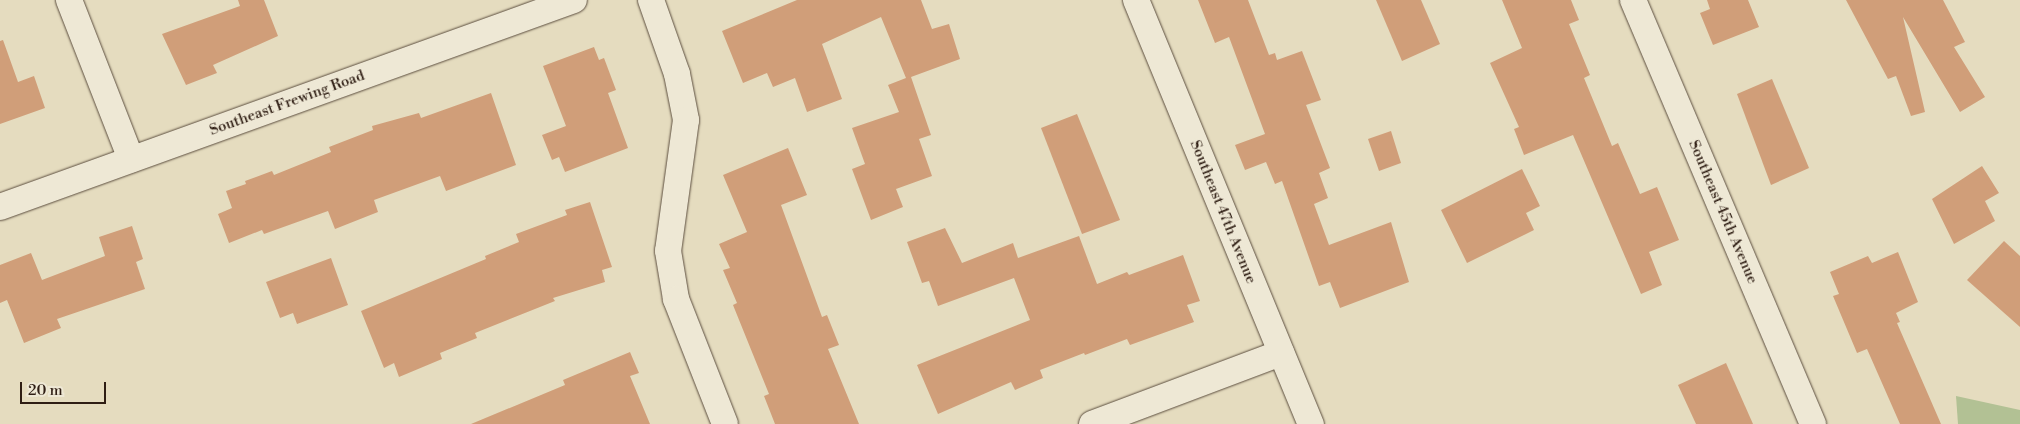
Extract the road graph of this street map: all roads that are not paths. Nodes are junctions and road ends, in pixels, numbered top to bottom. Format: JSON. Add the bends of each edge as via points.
{"nodes":[{"id":1,"x":69,"y":0,"type":"edge"},
{"id":2,"x":574,"y":0,"type":"edge"},
{"id":3,"x":652,"y":0,"type":"edge"},
{"id":4,"x":1136,"y":0,"type":"edge"},
{"id":5,"x":1633,"y":0,"type":"edge"},
{"id":6,"x":131,"y":159,"type":"junction"},
{"id":7,"x":0,"y":207,"type":"edge"},
{"id":8,"x":1281,"y":353,"type":"junction"},
{"id":9,"x":725,"y":424,"type":"edge"},
{"id":10,"x":1092,"y":424,"type":"edge"},
{"id":11,"x":1310,"y":424,"type":"edge"},
{"id":12,"x":1813,"y":424,"type":"edge"}],
"edges":[{"from":1,"to":6,"type":"street"},
{"from":2,"to":6,"type":"street","name":"Southeast Frewing Road"},
{"from":3,"to":9,"type":"street","via":[[677,74],[686,120],[668,251],[676,299]]},
{"from":4,"to":8,"type":"street","name":"Southeast 47th Avenue"},
{"from":5,"to":12,"type":"street","name":"Southeast 45th Avenue"},
{"from":6,"to":7,"type":"street","name":"Southeast Frewing Road"},
{"from":8,"to":10,"type":"street"},
{"from":8,"to":11,"type":"street","name":"Southeast 47th Avenue"}]}
